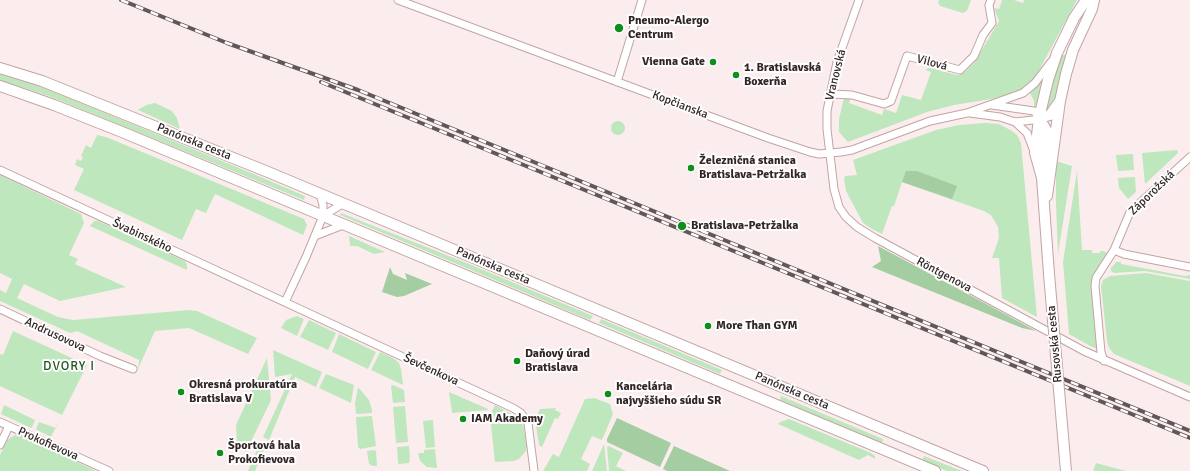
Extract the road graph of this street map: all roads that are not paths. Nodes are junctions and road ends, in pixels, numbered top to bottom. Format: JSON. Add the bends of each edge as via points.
{"nodes":[{"id":1,"x":398,"y":0,"type":"edge"},
{"id":2,"x":642,"y":0,"type":"edge"},
{"id":3,"x":859,"y":0,"type":"edge"},
{"id":4,"x":991,"y":0,"type":"edge"},
{"id":5,"x":1086,"y":0,"type":"edge"},
{"id":6,"x":1094,"y":0,"type":"edge"},
{"id":7,"x":1057,"y":54,"type":"junction"},
{"id":8,"x":0,"y":68,"type":"edge"},
{"id":9,"x":618,"y":82,"type":"junction"},
{"id":10,"x":0,"y":86,"type":"edge"},
{"id":11,"x":831,"y":94,"type":"junction"},
{"id":12,"x":1060,"y":100,"type":"junction"},
{"id":13,"x":992,"y":105,"type":"junction"},
{"id":14,"x":967,"y":113,"type":"junction"},
{"id":15,"x":1039,"y":118,"type":"junction"},
{"id":16,"x":1015,"y":122,"type":"junction"},
{"id":17,"x":830,"y":153,"type":"junction"},
{"id":18,"x":1035,"y":153,"type":"junction"},
{"id":19,"x":1190,"y":157,"type":"edge"},
{"id":20,"x":0,"y":170,"type":"edge"},
{"id":21,"x":1042,"y":178,"type":"junction"},
{"id":22,"x":320,"y":194,"type":"junction"},
{"id":23,"x":342,"y":204,"type":"junction"},
{"id":24,"x":323,"y":216,"type":"junction"},
{"id":25,"x":1044,"y":216,"type":"junction"},
{"id":26,"x":343,"y":225,"type":"junction"},
{"id":27,"x":315,"y":236,"type":"junction"},
{"id":28,"x":1114,"y":250,"type":"junction"},
{"id":29,"x":1190,"y":267,"type":"edge"},
{"id":30,"x":285,"y":302,"type":"junction"},
{"id":31,"x":0,"y":309,"type":"edge"},
{"id":32,"x":1104,"y":360,"type":"junction"},
{"id":33,"x":133,"y":369,"type":"dead end"},
{"id":34,"x":1190,"y":397,"type":"edge"},
{"id":35,"x":0,"y":422,"type":"edge"},
{"id":36,"x":9,"y":426,"type":"junction"},
{"id":37,"x":0,"y":445,"type":"edge"},
{"id":38,"x":109,"y":471,"type":"edge"},
{"id":39,"x":534,"y":471,"type":"edge"},
{"id":40,"x":935,"y":471,"type":"edge"},
{"id":41,"x":983,"y":471,"type":"edge"},
{"id":42,"x":1066,"y":471,"type":"edge"}],
"edges":[{"from":1,"to":9,"type":"street","name":"Kopčianska"},
{"from":2,"to":9,"type":"street"},
{"from":3,"to":11,"type":"street","name":"Vranovská","via":[[837,62]]},
{"from":4,"to":11,"type":"street","name":"Vilová","via":[[989,5],[992,24],[983,35],[974,56],[960,70],[907,56],[891,101],[884,104],[852,95]]},
{"from":5,"to":7,"type":"main road","name":"Rusovská cesta","via":[[1074,18]]},
{"from":6,"to":12,"type":"main road","name":"Rusovská cesta","via":[[1073,50]]},
{"from":7,"to":13,"type":"street","name":"Kopčianska","via":[[1035,83],[1023,93]]},
{"from":7,"to":15,"type":"main road","name":"Rusovská cesta"},
{"from":8,"to":22,"type":"main road","name":"Panónska cesta","via":[[57,86]]},
{"from":9,"to":17,"type":"street","name":"Kopčianska","via":[[810,152]]},
{"from":10,"to":24,"type":"main road","name":"Panónska cesta","via":[[79,115]]},
{"from":11,"to":17,"type":"street","name":"Vranovská","via":[[827,111]]},
{"from":12,"to":15,"type":"main road","via":[[1050,115]]},
{"from":12,"to":25,"type":"main road","name":"Rusovská cesta"},
{"from":13,"to":14,"type":"street","name":"Kopčianska"},
{"from":13,"to":15,"type":"street","name":"Kopčianska","via":[[1034,112]]},
{"from":14,"to":16,"type":"street","name":"Kopčianska"},
{"from":14,"to":17,"type":"street","name":"Kopčianska","via":[[930,121],[852,150]]},
{"from":15,"to":16,"type":"street","name":"Kopčianska"},
{"from":15,"to":18,"type":"main road","name":"Rusovská cesta"},
{"from":15,"to":21,"type":"main road","via":[[1047,131]]},
{"from":16,"to":18,"type":"street","via":[[1027,133]]},
{"from":17,"to":32,"type":"street","name":"Röntgenova","via":[[832,182],[838,204],[846,217],[857,227]]},
{"from":18,"to":21,"type":"main road","name":"Rusovská cesta"},
{"from":19,"to":28,"type":"street","name":"Záporožská","via":[[1130,212]]},
{"from":20,"to":30,"type":"street","name":"Švabinského"},
{"from":21,"to":25,"type":"main road","name":"Rusovská cesta"},
{"from":22,"to":23,"type":"main road","name":"Panónska cesta"},
{"from":22,"to":24,"type":"street"},
{"from":23,"to":24,"type":"street"},
{"from":23,"to":41,"type":"main road","name":"Panónska cesta"},
{"from":24,"to":26,"type":"main road","name":"Panónska cesta"},
{"from":24,"to":27,"type":"street"},
{"from":25,"to":42,"type":"main road","name":"Rusovská cesta","bridge":true},
{"from":26,"to":27,"type":"street"},
{"from":26,"to":40,"type":"main road","name":"Panónska cesta"},
{"from":27,"to":30,"type":"street"},
{"from":28,"to":29,"type":"street"},
{"from":28,"to":32,"type":"street","via":[[1096,278],[1094,286]]},
{"from":30,"to":39,"type":"street","name":"Ševčenkova","via":[[519,412],[530,428]]},
{"from":31,"to":33,"type":"street","name":"Andrusovova"},
{"from":32,"to":34,"type":"street","name":"Röntgenova"},
{"from":35,"to":36,"type":"street","name":"Prokofievova"},
{"from":36,"to":37,"type":"street","name":"Prokofievova"},
{"from":36,"to":38,"type":"street","name":"Prokofievova"}]}
